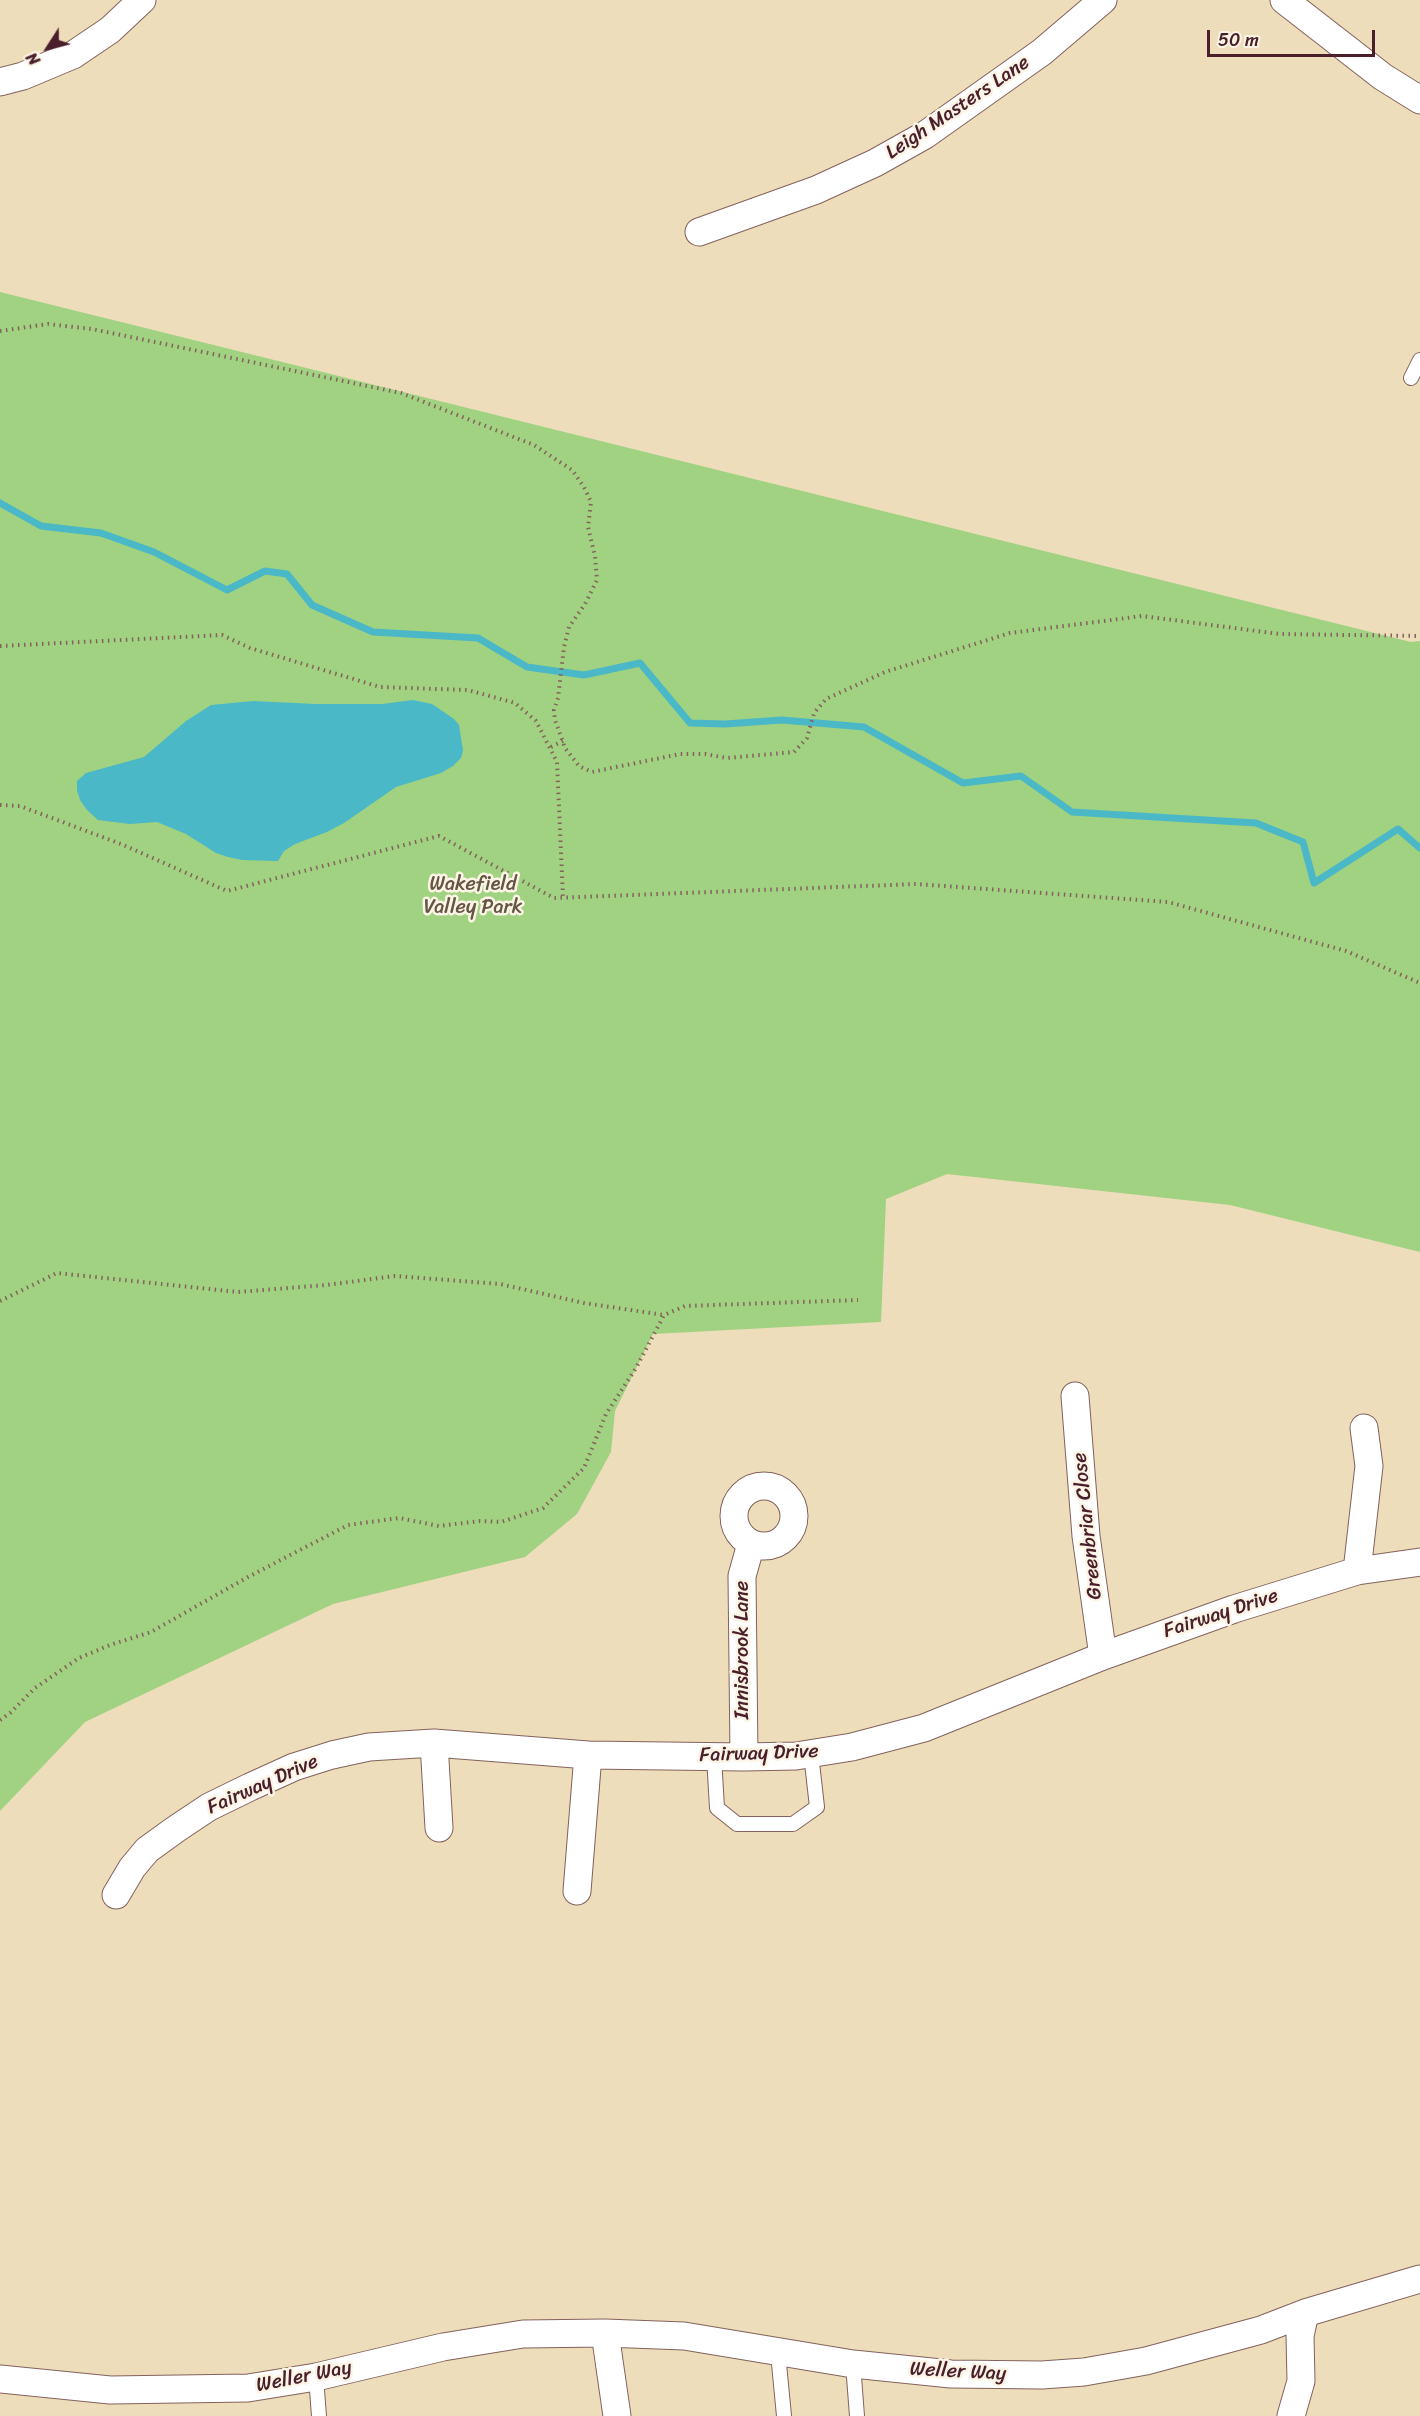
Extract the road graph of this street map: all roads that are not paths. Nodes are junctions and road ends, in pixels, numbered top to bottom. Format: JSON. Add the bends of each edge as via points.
{"nodes":[{"id":1,"x":142,"y":0,"type":"edge"},
{"id":2,"x":1103,"y":0,"type":"edge"},
{"id":3,"x":1284,"y":0,"type":"edge"},
{"id":4,"x":0,"y":82,"type":"edge"},
{"id":5,"x":1420,"y":100,"type":"edge"},
{"id":6,"x":699,"y":232,"type":"dead end"},
{"id":7,"x":1420,"y":360,"type":"edge"},
{"id":8,"x":1411,"y":378,"type":"dead end"},
{"id":9,"x":1075,"y":1396,"type":"dead end"},
{"id":10,"x":1364,"y":1428,"type":"dead end"},
{"id":11,"x":751,"y":1544,"type":"dead end"},
{"id":12,"x":1420,"y":1562,"type":"edge"},
{"id":13,"x":1357,"y":1571,"type":"junction"},
{"id":14,"x":1103,"y":1656,"type":"junction"},
{"id":15,"x":434,"y":1743,"type":"junction"},
{"id":16,"x":812,"y":1754,"type":"junction"},
{"id":17,"x":588,"y":1755,"type":"junction"},
{"id":18,"x":714,"y":1757,"type":"junction"},
{"id":19,"x":744,"y":1757,"type":"junction"},
{"id":20,"x":439,"y":1828,"type":"dead end"},
{"id":21,"x":577,"y":1892,"type":"dead end"},
{"id":22,"x":116,"y":1895,"type":"dead end"},
{"id":23,"x":1420,"y":2279,"type":"edge"},
{"id":24,"x":1305,"y":2313,"type":"junction"},
{"id":25,"x":605,"y":2333,"type":"junction"},
{"id":26,"x":778,"y":2353,"type":"junction"},
{"id":27,"x":853,"y":2364,"type":"junction"},
{"id":28,"x":316,"y":2377,"type":"junction"},
{"id":29,"x":0,"y":2379,"type":"edge"},
{"id":30,"x":319,"y":2416,"type":"edge"},
{"id":31,"x":617,"y":2416,"type":"edge"},
{"id":32,"x":784,"y":2416,"type":"edge"},
{"id":33,"x":857,"y":2416,"type":"edge"},
{"id":34,"x":1291,"y":2416,"type":"edge"}],
"edges":[{"from":1,"to":4,"type":"street","via":[[110,30],[73,55]]},
{"from":2,"to":6,"type":"street","name":"Leigh Masters Lane","via":[[1042,52],[925,135],[816,190]]},
{"from":3,"to":5,"type":"street","via":[[1383,77]]},
{"from":7,"to":8,"type":"lane"},
{"from":9,"to":14,"type":"street","name":"Greenbriar Close","via":[[1086,1536]]},
{"from":10,"to":13,"type":"street","via":[[1369,1466]]},
{"from":11,"to":19,"type":"street","name":"Innisbrook Lane","via":[[742,1576]]},
{"from":12,"to":13,"type":"street","name":"Fairway Drive"},
{"from":13,"to":14,"type":"street","name":"Fairway Drive"},
{"from":14,"to":16,"type":"street","name":"Fairway Drive","via":[[924,1728],[878,1742]]},
{"from":15,"to":17,"type":"street","name":"Fairway Drive"},
{"from":15,"to":20,"type":"street"},
{"from":15,"to":22,"type":"street","name":"Fairway Drive","via":[[369,1747],[332,1755],[250,1787],[209,1808],[147,1850]]},
{"from":16,"to":18,"type":"lane","via":[[817,1807],[793,1824],[737,1824],[717,1808]]},
{"from":16,"to":19,"type":"street","name":"Fairway Drive"},
{"from":17,"to":18,"type":"street","name":"Fairway Drive"},
{"from":17,"to":21,"type":"street"},
{"from":18,"to":19,"type":"street","name":"Fairway Drive"},
{"from":23,"to":24,"type":"street","name":"Weller Way"},
{"from":24,"to":27,"type":"street","name":"Weller Way","via":[[1261,2330],[1146,2361],[1084,2372],[951,2374]]},
{"from":24,"to":34,"type":"street","via":[[1300,2336],[1301,2381]]},
{"from":25,"to":26,"type":"street","name":"Weller Way","via":[[684,2336]]},
{"from":25,"to":28,"type":"street","name":"Weller Way","via":[[523,2334],[443,2347]]},
{"from":25,"to":31,"type":"street"},
{"from":26,"to":27,"type":"street","name":"Weller Way"},
{"from":26,"to":32,"type":"lane"},
{"from":27,"to":33,"type":"lane"},
{"from":28,"to":29,"type":"street","name":"Weller Way","via":[[248,2388],[174,2391],[110,2390]]},
{"from":28,"to":30,"type":"lane"}]}
